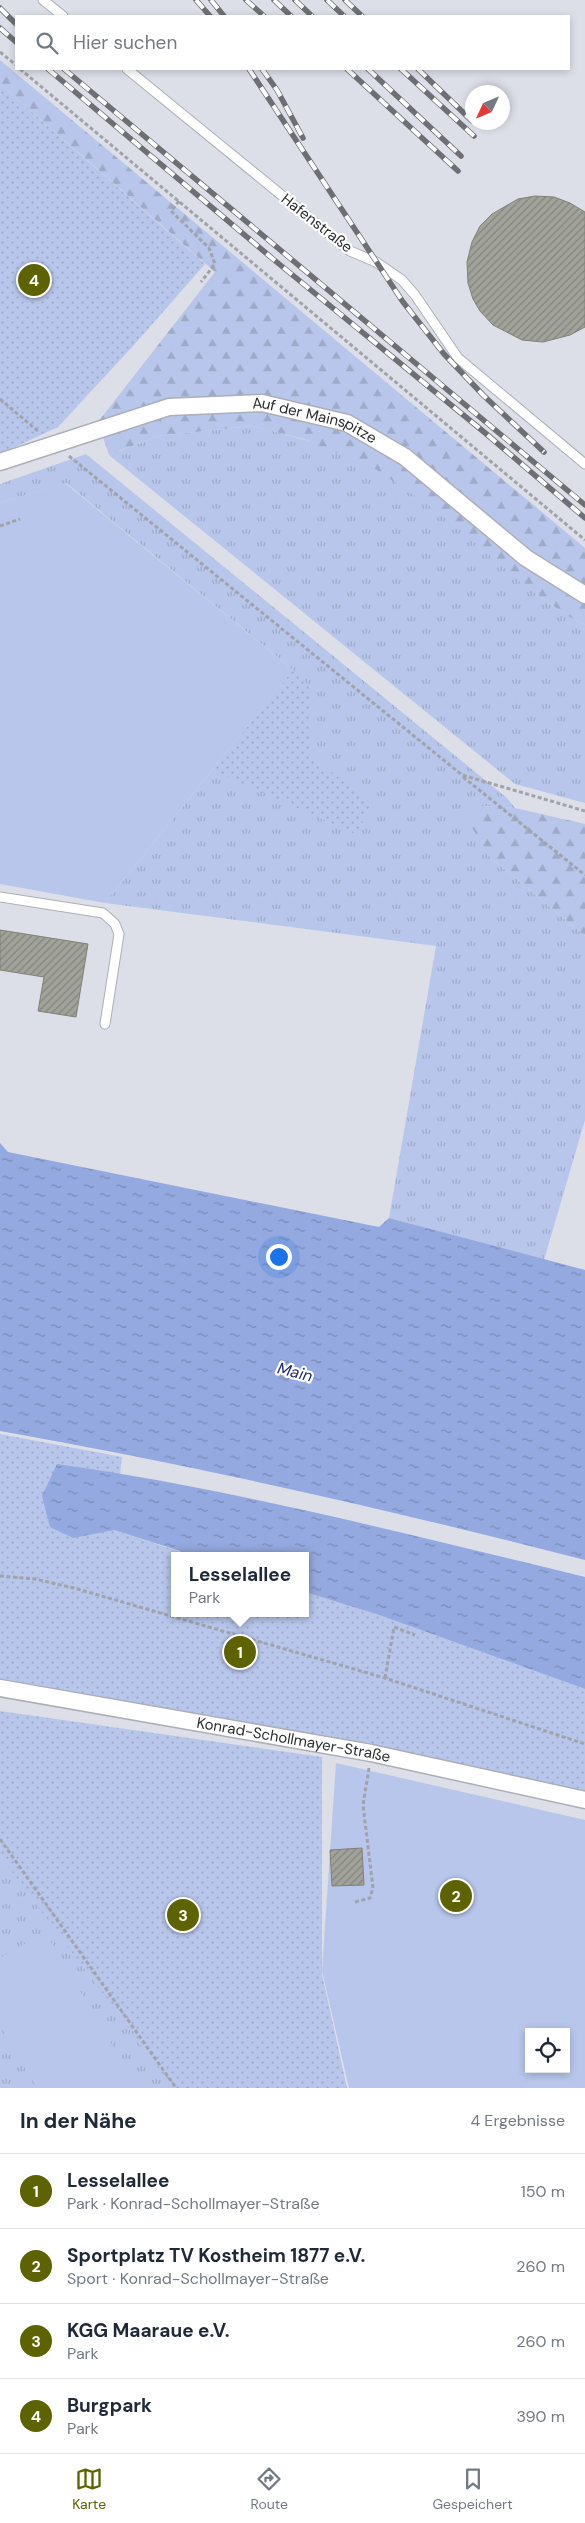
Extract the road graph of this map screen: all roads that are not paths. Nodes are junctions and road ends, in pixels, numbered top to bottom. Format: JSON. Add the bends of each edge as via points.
{"nodes":[{"id":1,"x":43,"y":0,"type":"edge"},
{"id":2,"x":62,"y":15,"type":"edge"},
{"id":3,"x":128,"y":70,"type":"edge"},
{"id":4,"x":0,"y":462,"type":"edge"},
{"id":5,"x":585,"y":464,"type":"edge"},
{"id":6,"x":585,"y":595,"type":"edge"},
{"id":7,"x":0,"y":897,"type":"edge"},
{"id":8,"x":105,"y":1024,"type":"dead end"},
{"id":9,"x":0,"y":1688,"type":"edge"},
{"id":10,"x":585,"y":1800,"type":"edge"}],
"edges":[{"from":1,"to":2,"type":"lane"},
{"from":3,"to":5,"type":"lane","name":"Hafenstraße","via":[[350,251],[376,262],[402,280],[458,358]]},
{"from":4,"to":6,"type":"street","name":"Auf der Mainspitze","via":[[169,406],[262,403],[347,423],[405,457],[526,558]]},
{"from":7,"to":8,"type":"lane","via":[[103,914],[115,924],[119,934]]},
{"from":9,"to":10,"type":"street","name":"Konrad-Schollmayer-Straße","via":[[371,1753]]}]}
